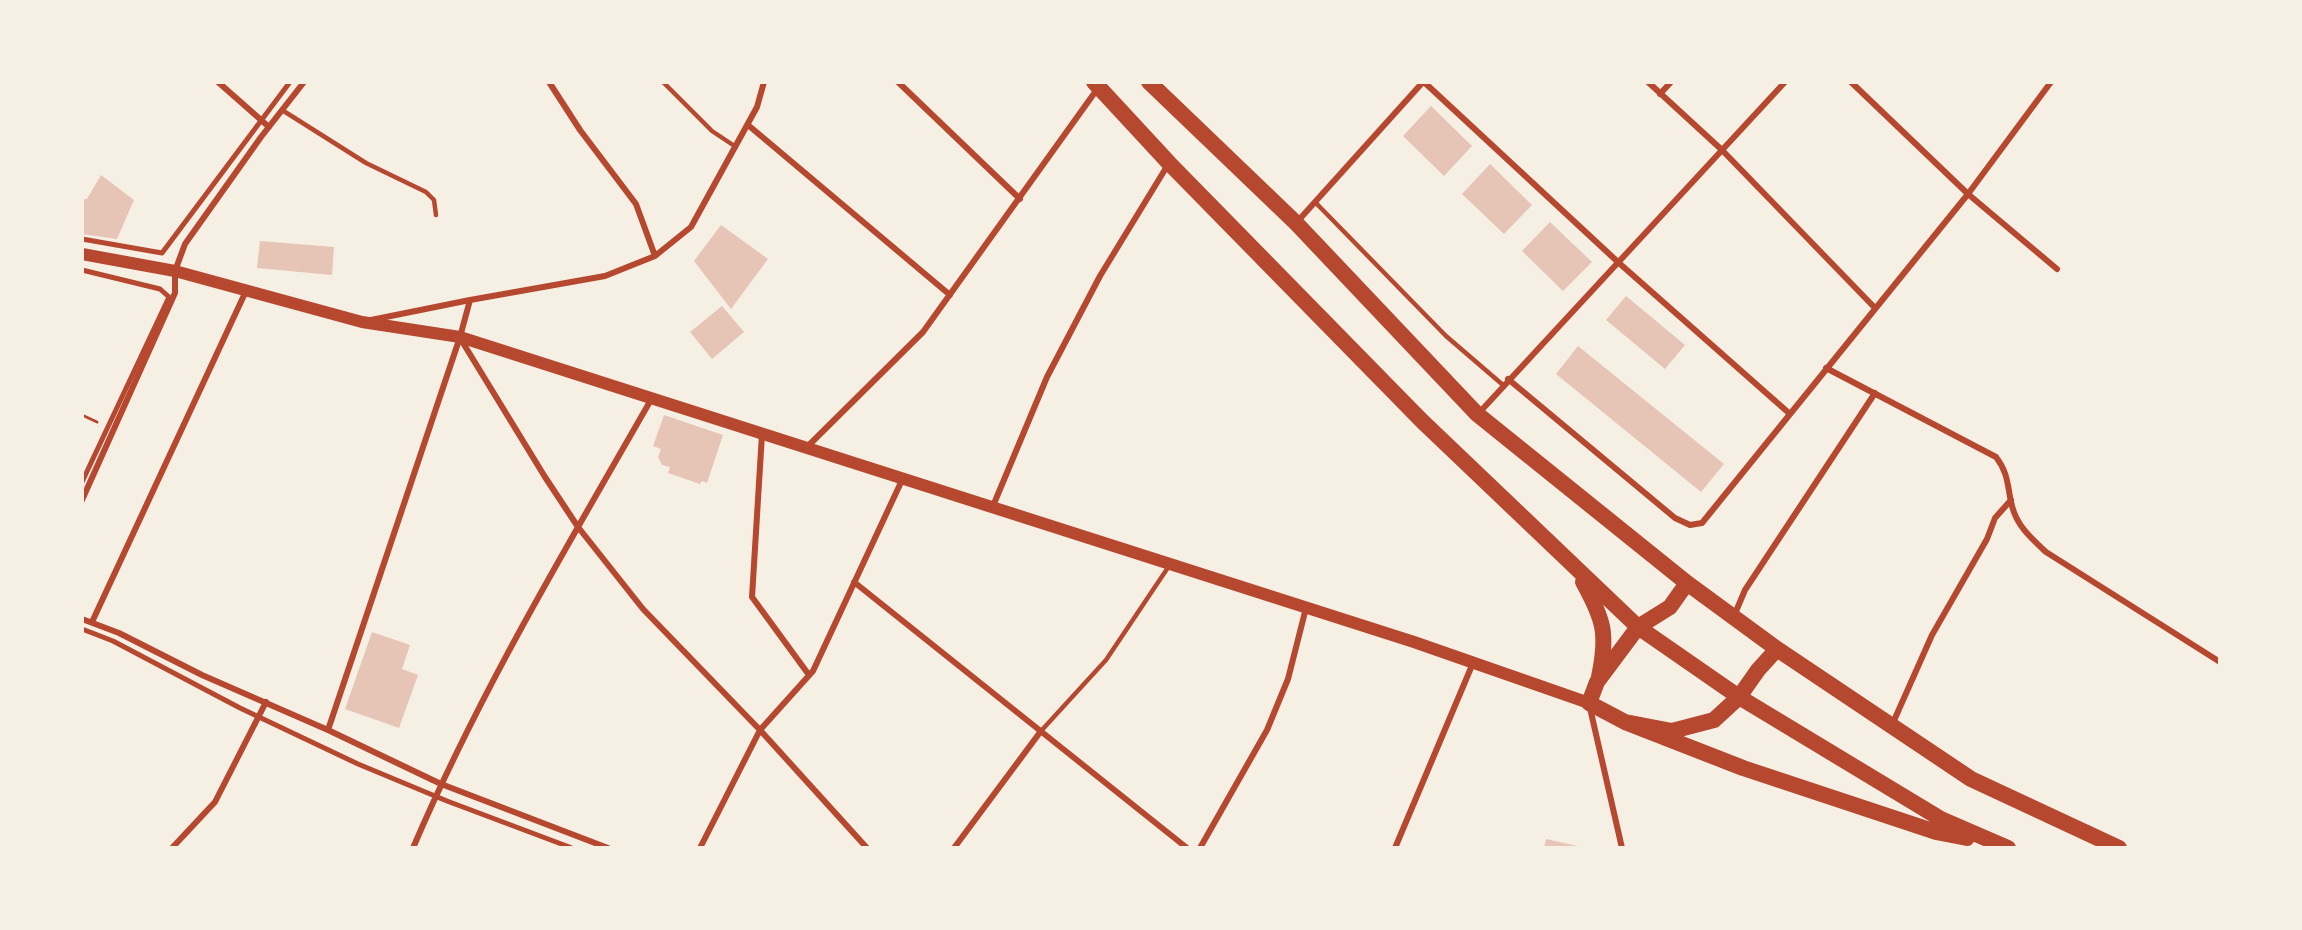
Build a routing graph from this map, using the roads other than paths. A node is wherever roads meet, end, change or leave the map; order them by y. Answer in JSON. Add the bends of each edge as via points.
{"nodes":[{"id":1,"x":218,"y":82,"type":"edge"},
{"id":2,"x":290,"y":82,"type":"edge"},
{"id":3,"x":304,"y":82,"type":"edge"},
{"id":4,"x":549,"y":82,"type":"edge"},
{"id":5,"x":663,"y":82,"type":"edge"},
{"id":6,"x":764,"y":82,"type":"edge"},
{"id":7,"x":898,"y":82,"type":"edge"},
{"id":8,"x":1149,"y":82,"type":"edge"},
{"id":9,"x":1424,"y":82,"type":"edge"},
{"id":10,"x":1648,"y":82,"type":"edge"},
{"id":11,"x":1671,"y":82,"type":"edge"},
{"id":12,"x":1785,"y":82,"type":"edge"},
{"id":13,"x":1851,"y":82,"type":"edge"},
{"id":14,"x":2051,"y":82,"type":"edge"},
{"id":15,"x":1096,"y":85,"type":"edge"},
{"id":16,"x":1660,"y":94,"type":"junction"},
{"id":17,"x":282,"y":110,"type":"junction"},
{"id":18,"x":262,"y":120,"type":"junction"},
{"id":19,"x":748,"y":125,"type":"junction"},
{"id":20,"x":269,"y":127,"type":"junction"},
{"id":21,"x":736,"y":147,"type":"junction"},
{"id":22,"x":1722,"y":150,"type":"junction"},
{"id":23,"x":1169,"y":163,"type":"junction"},
{"id":24,"x":1968,"y":194,"type":"junction"},
{"id":25,"x":1020,"y":199,"type":"junction"},
{"id":26,"x":1315,"y":202,"type":"junction"},
{"id":27,"x":436,"y":215,"type":"dead end"},
{"id":28,"x":1296,"y":222,"type":"junction"},
{"id":29,"x":82,"y":239,"type":"edge"},
{"id":30,"x":82,"y":254,"type":"edge"},
{"id":31,"x":655,"y":256,"type":"junction"},
{"id":32,"x":1619,"y":263,"type":"junction"},
{"id":33,"x":2057,"y":269,"type":"dead end"},
{"id":34,"x":82,"y":270,"type":"edge"},
{"id":35,"x":175,"y":271,"type":"junction"},
{"id":36,"x":246,"y":290,"type":"junction"},
{"id":37,"x":950,"y":295,"type":"junction"},
{"id":38,"x":470,"y":300,"type":"junction"},
{"id":39,"x":1875,"y":308,"type":"junction"},
{"id":40,"x":362,"y":322,"type":"junction"},
{"id":41,"x":460,"y":337,"type":"junction"},
{"id":42,"x":1827,"y":368,"type":"junction"},
{"id":43,"x":1506,"y":382,"type":"junction"},
{"id":44,"x":1875,"y":393,"type":"junction"},
{"id":45,"x":652,"y":398,"type":"junction"},
{"id":46,"x":1477,"y":414,"type":"junction"},
{"id":47,"x":1790,"y":414,"type":"junction"},
{"id":48,"x":762,"y":433,"type":"junction"},
{"id":49,"x":807,"y":447,"type":"junction"},
{"id":50,"x":903,"y":478,"type":"junction"},
{"id":51,"x":82,"y":482,"type":"edge"},
{"id":52,"x":82,"y":500,"type":"edge"},
{"id":53,"x":2011,"y":500,"type":"junction"},
{"id":54,"x":993,"y":506,"type":"junction"},
{"id":55,"x":578,"y":527,"type":"junction"},
{"id":56,"x":1170,"y":564,"type":"junction"},
{"id":57,"x":1577,"y":570,"type":"junction"},
{"id":58,"x":854,"y":582,"type":"junction"},
{"id":59,"x":1687,"y":583,"type":"junction"},
{"id":60,"x":1306,"y":608,"type":"junction"},
{"id":61,"x":1733,"y":617,"type":"junction"},
{"id":62,"x":82,"y":619,"type":"edge"},
{"id":63,"x":92,"y":622,"type":"junction"},
{"id":64,"x":1638,"y":627,"type":"junction"},
{"id":65,"x":82,"y":629,"type":"edge"},
{"id":66,"x":1777,"y":649,"type":"junction"},
{"id":67,"x":2220,"y":662,"type":"edge"},
{"id":68,"x":1473,"y":663,"type":"junction"},
{"id":69,"x":809,"y":675,"type":"junction"},
{"id":70,"x":1598,"y":682,"type":"junction"},
{"id":71,"x":1739,"y":697,"type":"junction"},
{"id":72,"x":266,"y":702,"type":"junction"},
{"id":73,"x":1589,"y":703,"type":"junction"},
{"id":74,"x":258,"y":717,"type":"junction"},
{"id":75,"x":1625,"y":722,"type":"junction"},
{"id":76,"x":1892,"y":725,"type":"junction"},
{"id":77,"x":328,"y":730,"type":"junction"},
{"id":78,"x":760,"y":730,"type":"junction"},
{"id":79,"x":1041,"y":732,"type":"junction"},
{"id":80,"x":441,"y":784,"type":"junction"},
{"id":81,"x":435,"y":796,"type":"junction"},
{"id":82,"x":2004,"y":846,"type":"edge"},
{"id":83,"x":172,"y":848,"type":"edge"},
{"id":84,"x":413,"y":848,"type":"edge"},
{"id":85,"x":572,"y":848,"type":"edge"},
{"id":86,"x":608,"y":848,"type":"edge"},
{"id":87,"x":700,"y":848,"type":"edge"},
{"id":88,"x":867,"y":848,"type":"edge"},
{"id":89,"x":954,"y":848,"type":"edge"},
{"id":90,"x":1187,"y":848,"type":"edge"},
{"id":91,"x":1200,"y":848,"type":"edge"},
{"id":92,"x":1395,"y":848,"type":"edge"},
{"id":93,"x":1622,"y":848,"type":"edge"},
{"id":94,"x":2119,"y":848,"type":"edge"}],
"edges":[{"from":1,"to":18,"type":"street"},
{"from":2,"to":18,"type":"street"},
{"from":3,"to":17,"type":"street"},
{"from":4,"to":31,"type":"street","via":[[636,204]]},
{"from":5,"to":21,"type":"lane","via":[[712,131]]},
{"from":6,"to":19,"type":"street"},
{"from":7,"to":25,"type":"street"},
{"from":8,"to":28,"type":"highway"},
{"from":9,"to":26,"type":"street"},
{"from":9,"to":32,"type":"street"},
{"from":10,"to":16,"type":"street"},
{"from":11,"to":16,"type":"street"},
{"from":12,"to":22,"type":"street"},
{"from":13,"to":24,"type":"street"},
{"from":14,"to":24,"type":"street"},
{"from":15,"to":23,"type":"highway"},
{"from":15,"to":25,"type":"street"},
{"from":16,"to":22,"type":"street"},
{"from":17,"to":20,"type":"street"},
{"from":17,"to":27,"type":"lane","via":[[366,163],[426,192],[434,200]]},
{"from":18,"to":20,"type":"street"},
{"from":18,"to":29,"type":"street","via":[[162,253]]},
{"from":19,"to":21,"type":"street"},
{"from":19,"to":37,"type":"street"},
{"from":20,"to":35,"type":"street","via":[[185,244]]},
{"from":21,"to":31,"type":"street","via":[[691,227]]},
{"from":22,"to":32,"type":"street"},
{"from":22,"to":39,"type":"street"},
{"from":23,"to":54,"type":"street","via":[[1100,276],[1047,376]]},
{"from":23,"to":57,"type":"highway","via":[[1422,421]]},
{"from":24,"to":33,"type":"street"},
{"from":24,"to":39,"type":"street"},
{"from":25,"to":37,"type":"street"},
{"from":26,"to":28,"type":"street"},
{"from":26,"to":43,"type":"lane","via":[[1446,336]]},
{"from":28,"to":46,"type":"highway"},
{"from":30,"to":35,"type":"main road"},
{"from":31,"to":38,"type":"street","via":[[605,276]]},
{"from":32,"to":43,"type":"street"},
{"from":32,"to":47,"type":"street"},
{"from":34,"to":51,"type":"street","via":[[160,289],[169,297]]},
{"from":35,"to":36,"type":"main road"},
{"from":35,"to":52,"type":"street","via":[[175,293]]},
{"from":36,"to":40,"type":"main road"},
{"from":36,"to":63,"type":"street"},
{"from":37,"to":49,"type":"street","via":[[923,332]]},
{"from":38,"to":40,"type":"street"},
{"from":38,"to":41,"type":"street"},
{"from":39,"to":42,"type":"street"},
{"from":40,"to":41,"type":"main road"},
{"from":41,"to":45,"type":"main road"},
{"from":41,"to":55,"type":"street"},
{"from":41,"to":77,"type":"street"},
{"from":42,"to":44,"type":"street"},
{"from":42,"to":47,"type":"street"},
{"from":43,"to":46,"type":"street"},
{"from":43,"to":47,"type":"street","via":[[1675,518],[1690,525],[1702,523]]},
{"from":44,"to":53,"type":"street","via":[[1996,457],[2006,470]]},
{"from":44,"to":61,"type":"street","via":[[1746,590]]},
{"from":45,"to":48,"type":"main road"},
{"from":45,"to":55,"type":"street"},
{"from":46,"to":59,"type":"highway"},
{"from":48,"to":49,"type":"main road"},
{"from":48,"to":69,"type":"street","via":[[752,597]]},
{"from":49,"to":50,"type":"main road"},
{"from":50,"to":54,"type":"main road"},
{"from":50,"to":58,"type":"street"},
{"from":53,"to":67,"type":"street","via":[[2024,531],[2046,552]]},
{"from":53,"to":76,"type":"street","via":[[1995,518],[1932,635]]},
{"from":54,"to":56,"type":"main road"},
{"from":55,"to":78,"type":"street","via":[[643,609]]},
{"from":55,"to":80,"type":"street"},
{"from":56,"to":60,"type":"main road"},
{"from":56,"to":79,"type":"lane","via":[[1106,660]]},
{"from":57,"to":64,"type":"highway"},
{"from":57,"to":70,"type":"highway","via":[[1599,612],[1605,648]]},
{"from":58,"to":69,"type":"street"},
{"from":58,"to":79,"type":"street"},
{"from":59,"to":61,"type":"highway"},
{"from":59,"to":64,"type":"highway","via":[[1670,607]]},
{"from":60,"to":68,"type":"main road"},
{"from":60,"to":91,"type":"street","via":[[1288,679],[1267,730]]},
{"from":61,"to":66,"type":"highway"},
{"from":62,"to":63,"type":"street"},
{"from":63,"to":72,"type":"street"},
{"from":64,"to":70,"type":"highway"},
{"from":64,"to":71,"type":"highway"},
{"from":65,"to":74,"type":"street","via":[[113,641]]},
{"from":66,"to":71,"type":"highway"},
{"from":66,"to":76,"type":"highway"},
{"from":68,"to":73,"type":"main road"},
{"from":68,"to":92,"type":"street"},
{"from":69,"to":78,"type":"street"},
{"from":70,"to":73,"type":"highway"},
{"from":71,"to":75,"type":"highway","via":[[1714,720],[1672,731]]},
{"from":71,"to":82,"type":"highway","via":[[1941,819]]},
{"from":72,"to":74,"type":"street"},
{"from":72,"to":77,"type":"street"},
{"from":73,"to":75,"type":"highway"},
{"from":73,"to":93,"type":"street"},
{"from":74,"to":81,"type":"street"},
{"from":74,"to":83,"type":"street","via":[[215,802]]},
{"from":75,"to":82,"type":"highway","via":[[1743,768],[1936,832]]},
{"from":76,"to":94,"type":"highway","via":[[1971,779]]},
{"from":77,"to":80,"type":"street"},
{"from":78,"to":87,"type":"street"},
{"from":78,"to":88,"type":"street"},
{"from":79,"to":89,"type":"street"},
{"from":79,"to":90,"type":"street"},
{"from":80,"to":81,"type":"street"},
{"from":80,"to":86,"type":"street"},
{"from":81,"to":84,"type":"street"},
{"from":81,"to":85,"type":"street"}]}
